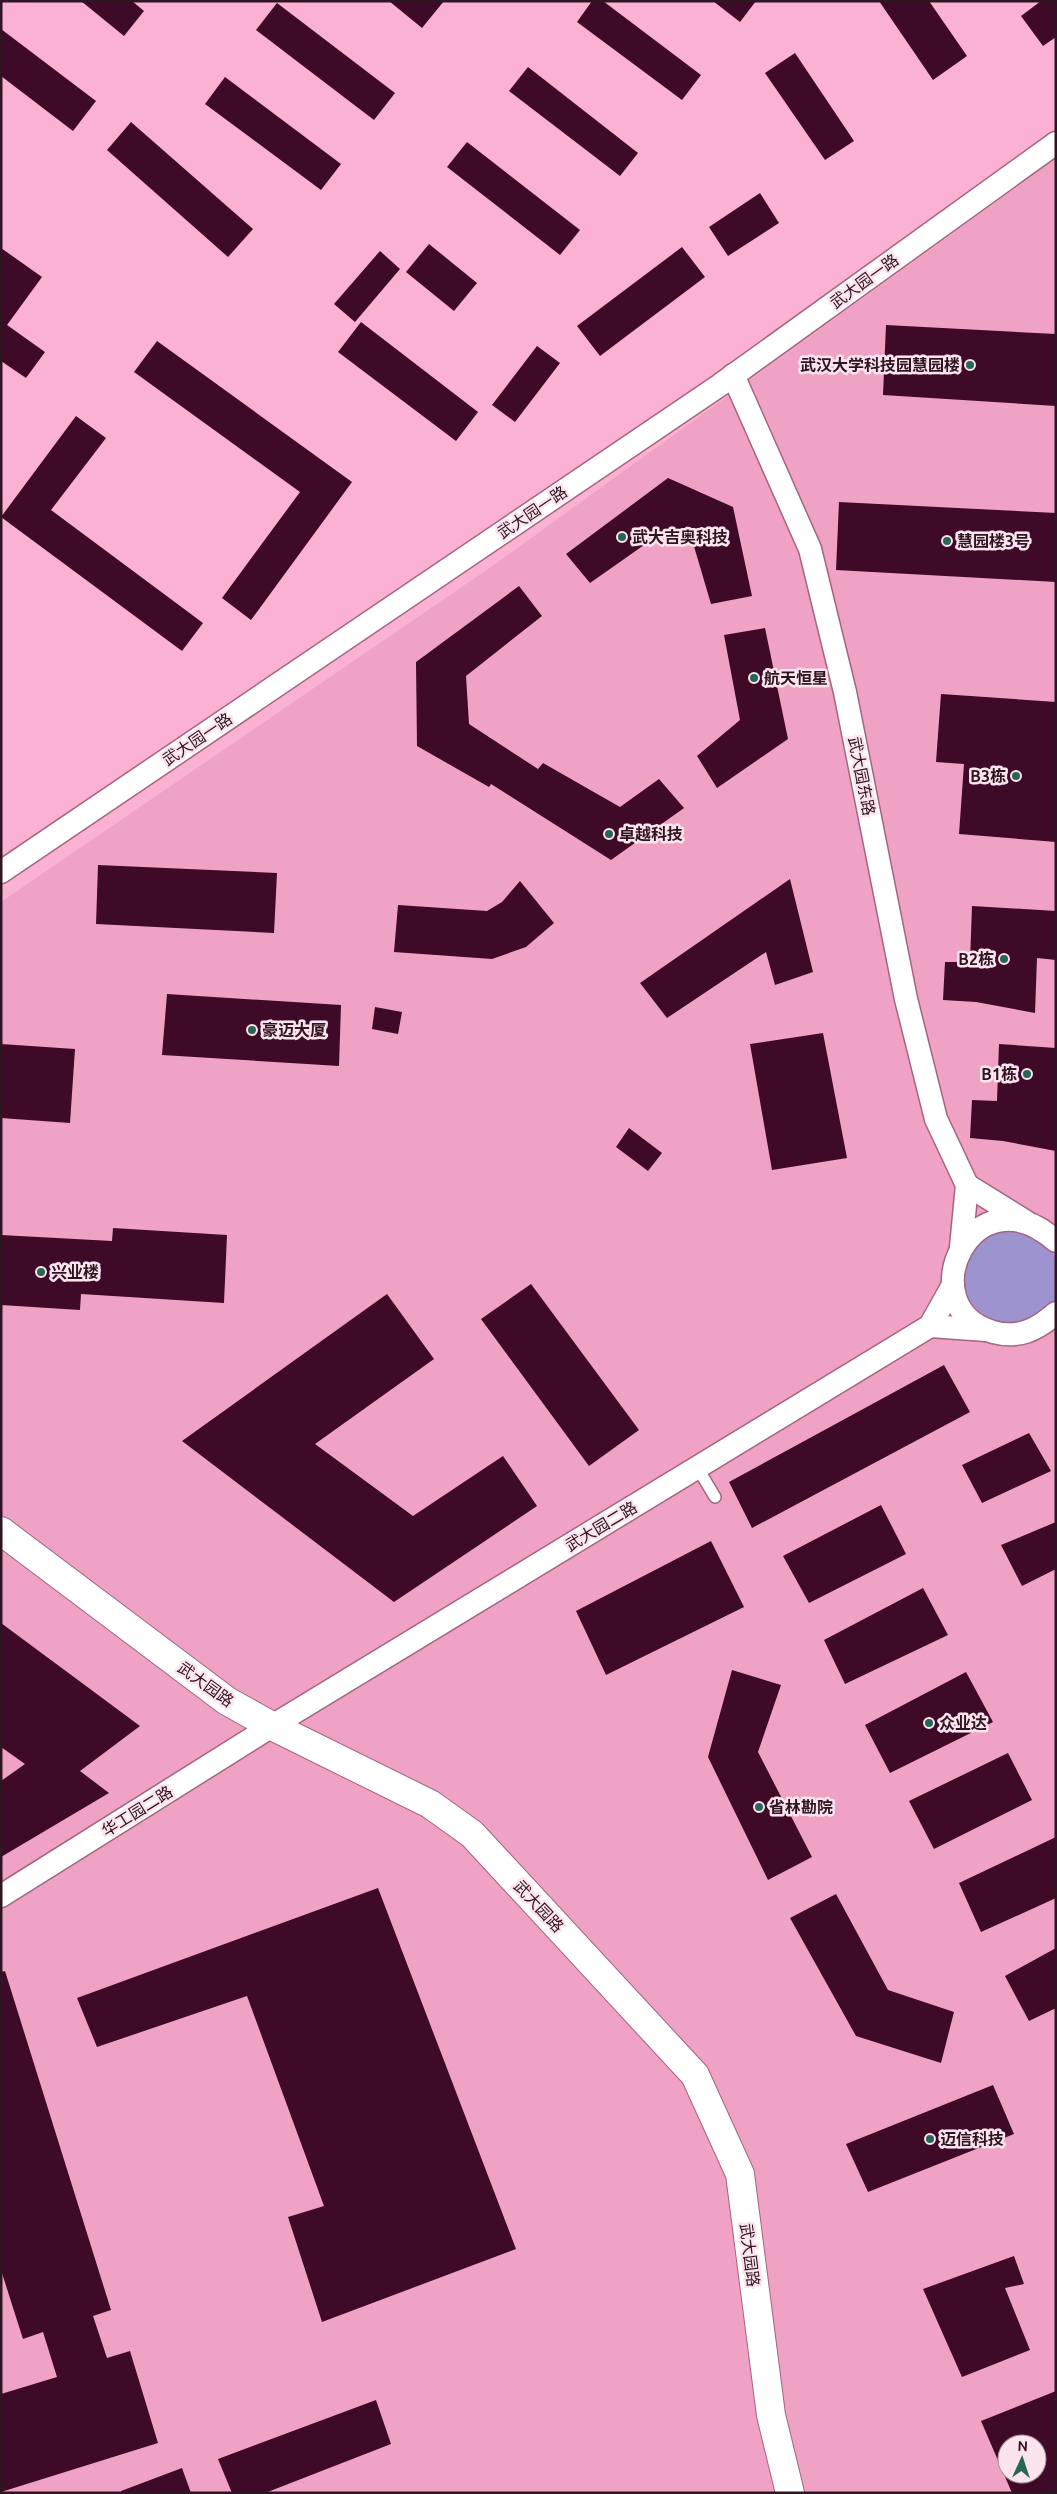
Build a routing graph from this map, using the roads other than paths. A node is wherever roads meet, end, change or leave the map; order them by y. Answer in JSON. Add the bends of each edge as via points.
{"nodes":[{"id":1,"x":1056,"y":143,"type":"edge"},
{"id":2,"x":733,"y":375,"type":"junction"},
{"id":3,"x":1,"y":872,"type":"edge"},
{"id":4,"x":967,"y":1184,"type":"junction"},
{"id":5,"x":1025,"y":1221,"type":"junction"},
{"id":6,"x":1056,"y":1241,"type":"edge"},
{"id":7,"x":961,"y":1248,"type":"junction"},
{"id":8,"x":953,"y":1285,"type":"junction"},
{"id":9,"x":1056,"y":1314,"type":"edge"},
{"id":10,"x":930,"y":1326,"type":"junction"},
{"id":11,"x":986,"y":1330,"type":"junction"},
{"id":12,"x":697,"y":1467,"type":"junction"},
{"id":13,"x":715,"y":1497,"type":"dead end"},
{"id":14,"x":1,"y":1531,"type":"edge"},
{"id":15,"x":272,"y":1726,"type":"junction"},
{"id":16,"x":1,"y":1896,"type":"edge"},
{"id":17,"x":790,"y":2493,"type":"edge"}],
"edges":[{"from":1,"to":2,"type":"street","name":"武大园一路"},
{"from":2,"to":3,"type":"street","name":"武大园一路"},
{"from":2,"to":4,"type":"street","name":"武大园东路","via":[[810,549],[845,692],[906,1000],[936,1119]]},
{"from":4,"to":5,"type":"street"},
{"from":4,"to":7,"type":"street"},
{"from":5,"to":6,"type":"street"},
{"from":5,"to":7,"type":"street","via":[[988,1224],[973,1233]]},
{"from":7,"to":8,"type":"street","via":[[954,1266]]},
{"from":8,"to":10,"type":"street"},
{"from":8,"to":11,"type":"street","via":[[958,1304],[970,1319]]},
{"from":9,"to":11,"type":"street","via":[[1042,1326],[1024,1334],[1005,1335]]},
{"from":10,"to":11,"type":"street"},
{"from":10,"to":12,"type":"street","name":"武大园二路"},
{"from":12,"to":13,"type":"lane"},
{"from":12,"to":15,"type":"street","name":"武大园二路"},
{"from":14,"to":15,"type":"street","name":"武大园路","via":[[227,1701]]},
{"from":15,"to":16,"type":"street","name":"华工园二路"},
{"from":15,"to":17,"type":"street","name":"武大园路","via":[[430,1804],[472,1834],[695,2076],[740,2174],[771,2415]]}]}
